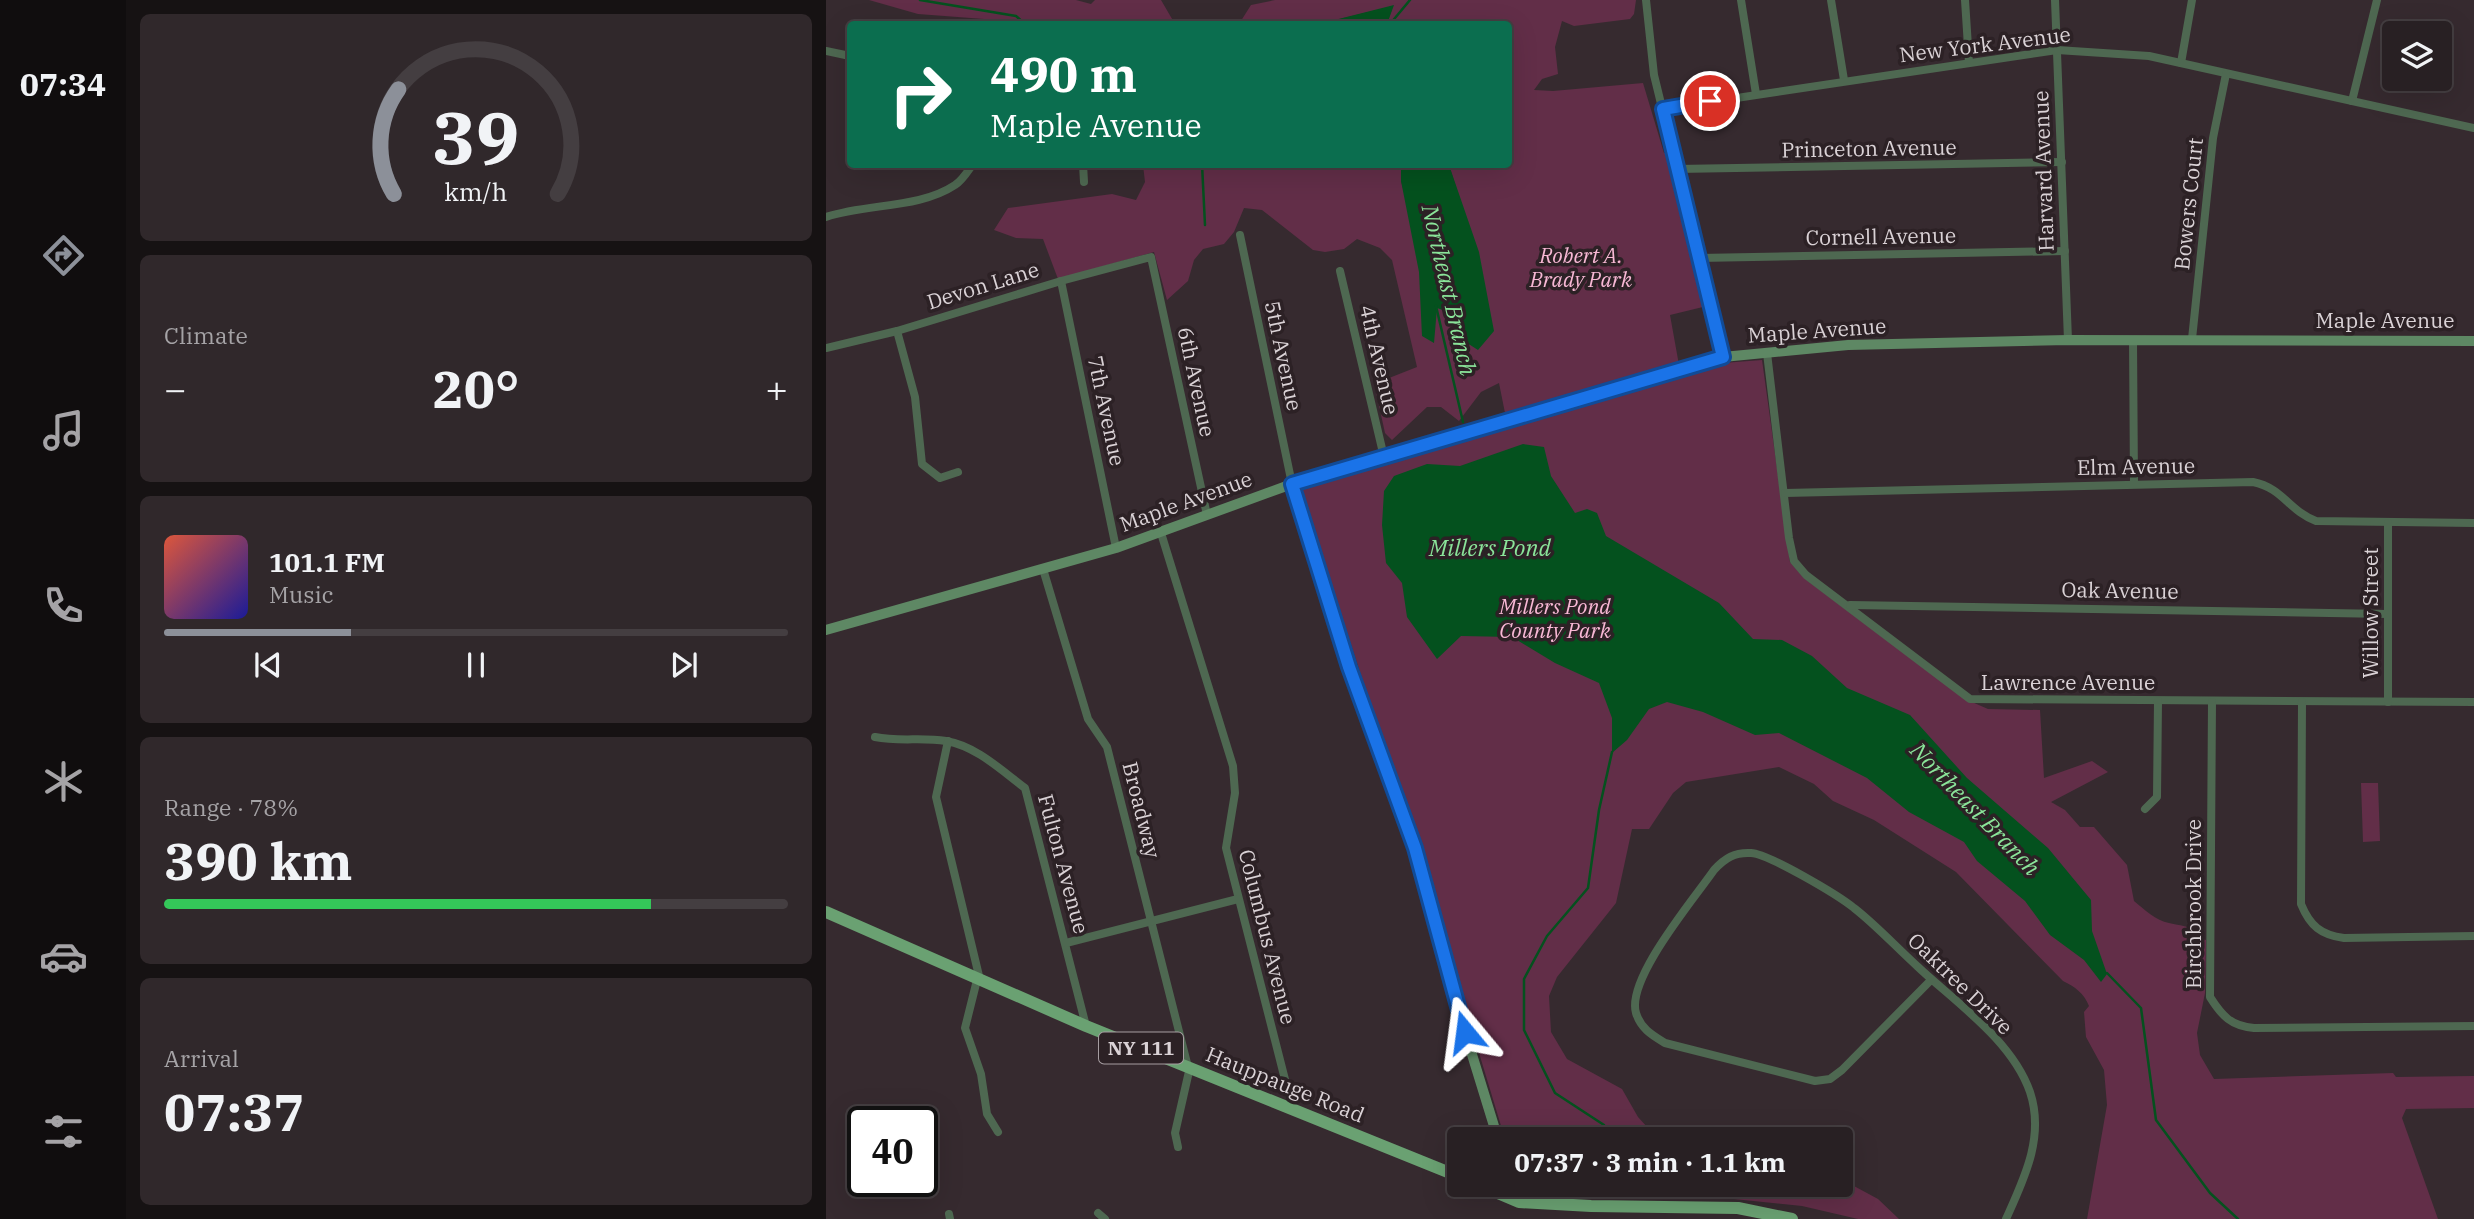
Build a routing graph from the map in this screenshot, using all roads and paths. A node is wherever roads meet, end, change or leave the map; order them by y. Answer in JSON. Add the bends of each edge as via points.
{"nodes":[{"id":1,"x":1646,"y":0,"type":"edge"},
{"id":2,"x":1741,"y":0,"type":"edge"},
{"id":3,"x":1831,"y":0,"type":"edge"},
{"id":4,"x":1965,"y":0,"type":"edge"},
{"id":5,"x":2055,"y":0,"type":"edge"},
{"id":6,"x":2192,"y":0,"type":"edge"},
{"id":7,"x":2377,"y":0,"type":"edge"},
{"id":8,"x":2057,"y":50,"type":"junction"},
{"id":9,"x":826,"y":51,"type":"edge"},
{"id":10,"x":847,"y":55,"type":"edge"},
{"id":11,"x":1969,"y":62,"type":"junction"},
{"id":12,"x":2180,"y":63,"type":"junction"},
{"id":13,"x":2226,"y":74,"type":"junction"},
{"id":14,"x":1844,"y":80,"type":"junction"},
{"id":15,"x":1756,"y":94,"type":"junction"},
{"id":16,"x":2352,"y":101,"type":"junction"},
{"id":17,"x":1663,"y":109,"type":"junction"},
{"id":18,"x":2474,"y":128,"type":"edge"},
{"id":19,"x":2062,"y":162,"type":"junction"},
{"id":20,"x":970,"y":168,"type":"edge"},
{"id":21,"x":1083,"y":168,"type":"edge"},
{"id":22,"x":1677,"y":169,"type":"junction"},
{"id":23,"x":1084,"y":182,"type":"dead end"},
{"id":24,"x":826,"y":216,"type":"edge"},
{"id":25,"x":1240,"y":235,"type":"dead end"},
{"id":26,"x":2065,"y":251,"type":"junction"},
{"id":27,"x":1151,"y":257,"type":"joint"},
{"id":28,"x":1699,"y":258,"type":"junction"},
{"id":29,"x":1340,"y":271,"type":"dead end"},
{"id":30,"x":1061,"y":281,"type":"junction"},
{"id":31,"x":897,"y":331,"type":"junction"},
{"id":32,"x":2068,"y":340,"type":"junction"},
{"id":33,"x":2133,"y":340,"type":"junction"},
{"id":34,"x":2192,"y":340,"type":"junction"},
{"id":35,"x":2474,"y":341,"type":"edge"},
{"id":36,"x":826,"y":348,"type":"edge"},
{"id":37,"x":1767,"y":353,"type":"junction"},
{"id":38,"x":1723,"y":357,"type":"junction"},
{"id":39,"x":1384,"y":457,"type":"junction"},
{"id":40,"x":958,"y":472,"type":"dead end"},
{"id":41,"x":1292,"y":484,"type":"junction"},
{"id":42,"x":2134,"y":484,"type":"junction"},
{"id":43,"x":1785,"y":493,"type":"junction"},
{"id":44,"x":1207,"y":515,"type":"junction"},
{"id":45,"x":2388,"y":523,"type":"junction"},
{"id":46,"x":2474,"y":523,"type":"edge"},
{"id":47,"x":1161,"y":533,"type":"junction"},
{"id":48,"x":1116,"y":548,"type":"junction"},
{"id":49,"x":1043,"y":569,"type":"junction"},
{"id":50,"x":1850,"y":606,"type":"junction"},
{"id":51,"x":2388,"y":614,"type":"junction"},
{"id":52,"x":826,"y":630,"type":"edge"},
{"id":53,"x":2158,"y":701,"type":"junction"},
{"id":54,"x":2213,"y":702,"type":"junction"},
{"id":55,"x":2302,"y":702,"type":"junction"},
{"id":56,"x":2388,"y":702,"type":"junction"},
{"id":57,"x":2474,"y":702,"type":"edge"},
{"id":58,"x":875,"y":737,"type":"dead end"},
{"id":59,"x":948,"y":741,"type":"junction"},
{"id":60,"x":2145,"y":809,"type":"dead end"},
{"id":61,"x":1238,"y":899,"type":"junction"},
{"id":62,"x":826,"y":912,"type":"edge"},
{"id":63,"x":1152,"y":920,"type":"junction"},
{"id":64,"x":2474,"y":936,"type":"edge"},
{"id":65,"x":1066,"y":943,"type":"junction"},
{"id":66,"x":979,"y":980,"type":"junction"},
{"id":67,"x":1931,"y":980,"type":"junction"},
{"id":68,"x":1086,"y":1026,"type":"junction"},
{"id":69,"x":2474,"y":1026,"type":"edge"},
{"id":70,"x":1189,"y":1067,"type":"junction"},
{"id":71,"x":1292,"y":1107,"type":"junction"},
{"id":72,"x":1494,"y":1127,"type":"edge"},
{"id":73,"x":998,"y":1132,"type":"dead end"},
{"id":74,"x":1178,"y":1147,"type":"dead end"},
{"id":75,"x":1447,"y":1172,"type":"edge"},
{"id":76,"x":1507,"y":1197,"type":"edge"},
{"id":77,"x":1517,"y":1197,"type":"edge"},
{"id":78,"x":1519,"y":1202,"type":"junction"},
{"id":79,"x":1792,"y":1219,"type":"edge"},
{"id":80,"x":2006,"y":1219,"type":"edge"}],
"edges":[{"from":1,"to":17,"type":"street","via":[[1650,49]]},
{"from":2,"to":15,"type":"street"},
{"from":3,"to":14,"type":"street"},
{"from":4,"to":11,"type":"street"},
{"from":5,"to":8,"type":"street","name":"Harvard Avenue"},
{"from":6,"to":12,"type":"street"},
{"from":7,"to":16,"type":"street"},
{"from":8,"to":11,"type":"street","name":"New York Avenue"},
{"from":8,"to":12,"type":"street","name":"New York Avenue"},
{"from":8,"to":19,"type":"street","name":"Harvard Avenue"},
{"from":9,"to":10,"type":"street"},
{"from":11,"to":14,"type":"street","name":"New York Avenue"},
{"from":12,"to":13,"type":"street","name":"New York Avenue"},
{"from":13,"to":16,"type":"street","name":"New York Avenue"},
{"from":13,"to":34,"type":"street","name":"Bowers Court","via":[[2213,138]]},
{"from":14,"to":15,"type":"street","name":"New York Avenue"},
{"from":15,"to":17,"type":"street","name":"New York Avenue"},
{"from":16,"to":18,"type":"street","name":"New York Avenue"},
{"from":17,"to":22,"type":"street"},
{"from":19,"to":22,"type":"street","name":"Princeton Avenue"},
{"from":19,"to":26,"type":"street","name":"Harvard Avenue"},
{"from":20,"to":24,"type":"street","via":[[957,184],[929,198]]},
{"from":21,"to":23,"type":"street"},
{"from":22,"to":28,"type":"street"},
{"from":25,"to":41,"type":"street","name":"5th Avenue"},
{"from":26,"to":28,"type":"street","name":"Cornell Avenue"},
{"from":26,"to":32,"type":"street","name":"Harvard Avenue"},
{"from":27,"to":30,"type":"street","name":"Devon Lane"},
{"from":27,"to":44,"type":"street","name":"6th Avenue"},
{"from":28,"to":38,"type":"street"},
{"from":29,"to":39,"type":"street","name":"4th Avenue"},
{"from":30,"to":31,"type":"street","name":"Devon Lane"},
{"from":30,"to":48,"type":"street","name":"7th Avenue"},
{"from":31,"to":36,"type":"street","name":"Devon Lane"},
{"from":31,"to":40,"type":"street","via":[[915,397],[922,464],[940,478]]},
{"from":32,"to":33,"type":"main road","name":"Maple Avenue"},
{"from":32,"to":37,"type":"main road","name":"Maple Avenue","via":[[1848,345]]},
{"from":33,"to":34,"type":"main road","name":"Maple Avenue"},
{"from":33,"to":42,"type":"street"},
{"from":34,"to":35,"type":"main road","name":"Maple Avenue"},
{"from":37,"to":38,"type":"main road","name":"Maple Avenue"},
{"from":37,"to":43,"type":"street","name":"Lawrence Avenue"},
{"from":38,"to":39,"type":"main road","name":"Maple Avenue"},
{"from":39,"to":41,"type":"main road","name":"Maple Avenue"},
{"from":41,"to":44,"type":"main road","name":"Maple Avenue"},
{"from":41,"to":72,"type":"main road","via":[[1349,667],[1415,848]]},
{"from":42,"to":43,"type":"street","name":"Elm Avenue"},
{"from":42,"to":45,"type":"street","name":"Elm Avenue","via":[[2253,482],[2279,492],[2288,505],[2316,521]]},
{"from":43,"to":50,"type":"street","name":"Lawrence Avenue","via":[[1794,561]]},
{"from":44,"to":47,"type":"main road","name":"Maple Avenue"},
{"from":45,"to":46,"type":"street","name":"Elm Avenue"},
{"from":45,"to":51,"type":"street","name":"Willow Street"},
{"from":47,"to":48,"type":"main road","name":"Maple Avenue"},
{"from":47,"to":61,"type":"street","name":"Columbus Avenue","via":[[1233,766],[1235,793],[1226,848]]},
{"from":48,"to":49,"type":"main road","name":"Maple Avenue"},
{"from":49,"to":52,"type":"main road","name":"Maple Avenue"},
{"from":49,"to":63,"type":"street","name":"Broadway","via":[[1088,719],[1107,747]]},
{"from":50,"to":51,"type":"street","name":"Oak Avenue"},
{"from":50,"to":53,"type":"street","name":"Lawrence Avenue","via":[[1970,699]]},
{"from":51,"to":56,"type":"street","name":"Willow Street"},
{"from":53,"to":54,"type":"street","name":"Lawrence Avenue"},
{"from":53,"to":60,"type":"street","via":[[2157,797]]},
{"from":54,"to":55,"type":"street","name":"Lawrence Avenue"},
{"from":54,"to":69,"type":"street","name":"Birchbrook Drive","via":[[2210,997],[2224,1018],[2254,1028]]},
{"from":55,"to":56,"type":"street","name":"Lawrence Avenue"},
{"from":55,"to":64,"type":"street","via":[[2301,904],[2308,923],[2327,936],[2344,938]]},
{"from":56,"to":57,"type":"street","name":"Lawrence Avenue"},
{"from":58,"to":59,"type":"street","name":"Fulton Avenue"},
{"from":59,"to":65,"type":"street","name":"Fulton Avenue","via":[[980,755],[1025,788]]},
{"from":59,"to":66,"type":"street","via":[[936,797]]},
{"from":61,"to":63,"type":"street"},
{"from":61,"to":71,"type":"street","name":"Columbus Avenue"},
{"from":62,"to":66,"type":"main road","name":"Hauppauge Road","number":"NY 111"},
{"from":63,"to":65,"type":"street"},
{"from":63,"to":70,"type":"street","name":"Broadway"},
{"from":65,"to":68,"type":"street","name":"Fulton Avenue"},
{"from":66,"to":68,"type":"main road","name":"Hauppauge Road","number":"NY 111"},
{"from":66,"to":73,"type":"street","via":[[965,1028],[981,1074],[987,1114]]},
{"from":67,"to":67,"type":"street","name":"Oaktree Drive","via":[[1830,1079],[1800,1079],[1665,1043],[1647,1032],[1636,1012],[1637,987],[1646,969],[1714,870],[1724,858],[1737,854],[1769,858],[1854,907]]},
{"from":67,"to":80,"type":"street","name":"Oaktree Drive","via":[[1993,1037],[2018,1066],[2030,1093],[2036,1130],[2029,1166]]},
{"from":68,"to":70,"type":"main road","name":"Hauppauge Road","number":"NY 111"},
{"from":70,"to":71,"type":"main road","name":"Hauppauge Road","number":"NY 111"},
{"from":70,"to":74,"type":"street","via":[[1175,1133]]},
{"from":71,"to":75,"type":"main road","name":"Hauppauge Road","number":"NY 111"},
{"from":76,"to":78,"type":"main road"},
{"from":77,"to":78,"type":"main road"},
{"from":78,"to":79,"type":"main road","via":[[1738,1208]]}]}
